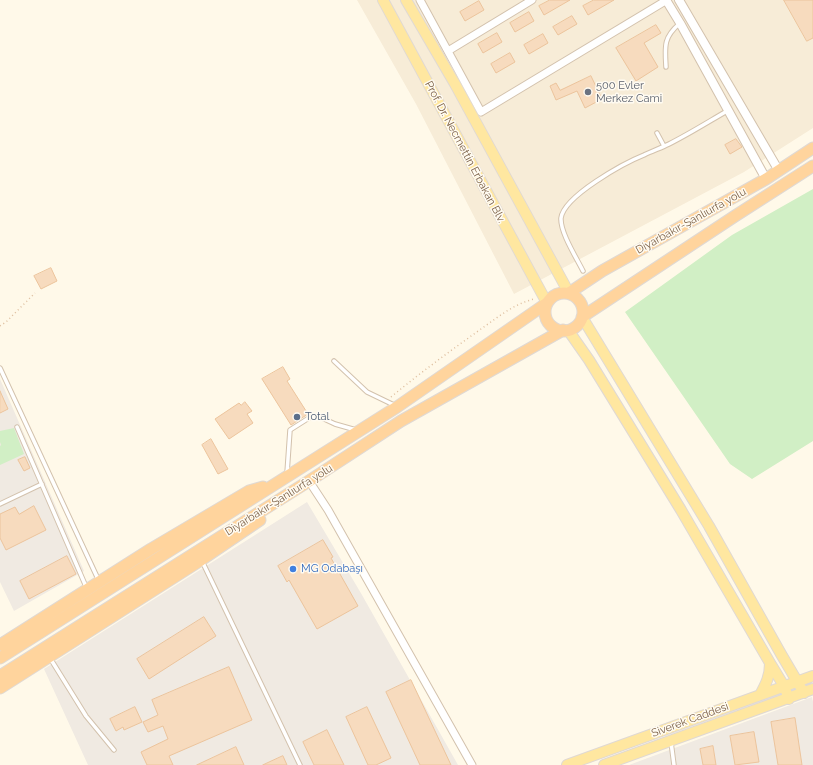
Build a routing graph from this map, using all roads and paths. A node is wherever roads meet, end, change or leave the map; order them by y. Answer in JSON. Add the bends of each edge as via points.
{"nodes":[{"id":1,"x":383,"y":0,"type":"edge"},
{"id":2,"x":406,"y":0,"type":"edge"},
{"id":3,"x":420,"y":0,"type":"edge"},
{"id":4,"x":532,"y":0,"type":"edge"},
{"id":5,"x":666,"y":0,"type":"edge"},
{"id":6,"x":679,"y":0,"type":"edge"},
{"id":7,"x":680,"y":23,"type":"junction"},
{"id":8,"x":448,"y":51,"type":"junction"},
{"id":9,"x":666,"y":67,"type":"dead end"},
{"id":10,"x":727,"y":111,"type":"junction"},
{"id":11,"x":657,"y":133,"type":"dead end"},
{"id":12,"x":664,"y":146,"type":"junction"},
{"id":13,"x":813,"y":148,"type":"edge"},
{"id":14,"x":813,"y":166,"type":"edge"},
{"id":15,"x":779,"y":171,"type":"junction"},
{"id":16,"x":766,"y":179,"type":"junction"},
{"id":17,"x":583,"y":271,"type":"dead end"},
{"id":18,"x":35,"y":292,"type":"dead end"},
{"id":19,"x":569,"y":293,"type":"junction"},
{"id":20,"x":534,"y":299,"type":"dead end"},
{"id":21,"x":547,"y":303,"type":"junction"},
{"id":22,"x":582,"y":317,"type":"junction"},
{"id":23,"x":0,"y":326,"type":"edge"},
{"id":24,"x":565,"y":330,"type":"junction"},
{"id":25,"x":334,"y":361,"type":"dead end"},
{"id":26,"x":0,"y":368,"type":"edge"},
{"id":27,"x":386,"y":401,"type":"junction"},
{"id":28,"x":397,"y":407,"type":"junction"},
{"id":29,"x":17,"y":427,"type":"dead end"},
{"id":30,"x":359,"y":431,"type":"junction"},
{"id":31,"x":283,"y":480,"type":"junction"},
{"id":32,"x":309,"y":481,"type":"junction"},
{"id":33,"x":42,"y":484,"type":"junction"},
{"id":34,"x":0,"y":504,"type":"edge"},
{"id":35,"x":201,"y":560,"type":"junction"},
{"id":36,"x":100,"y":582,"type":"junction"},
{"id":37,"x":87,"y":590,"type":"junction"},
{"id":38,"x":0,"y":645,"type":"edge"},
{"id":39,"x":50,"y":657,"type":"junction"},
{"id":40,"x":0,"y":658,"type":"edge"},
{"id":41,"x":770,"y":664,"type":"junction"},
{"id":42,"x":0,"y":676,"type":"edge"},
{"id":43,"x":813,"y":676,"type":"edge"},
{"id":44,"x":798,"y":681,"type":"junction"},
{"id":45,"x":784,"y":686,"type":"junction"},
{"id":46,"x":0,"y":688,"type":"edge"},
{"id":47,"x":809,"y":691,"type":"edge"},
{"id":48,"x":760,"y":695,"type":"junction"},
{"id":49,"x":789,"y":699,"type":"junction"},
{"id":50,"x":671,"y":741,"type":"junction"},
{"id":51,"x":114,"y":750,"type":"dead end"},
{"id":52,"x":300,"y":765,"type":"edge"},
{"id":53,"x":472,"y":765,"type":"edge"},
{"id":54,"x":567,"y":765,"type":"edge"},
{"id":55,"x":604,"y":765,"type":"edge"},
{"id":56,"x":674,"y":765,"type":"edge"}],
"edges":[{"from":1,"to":21,"type":"main road","name":"Prof. Dr. Necmettin Erbakan Blv."},
{"from":2,"to":19,"type":"main road","name":"Prof. Dr. Necmettin Erbakan Blv."},
{"from":3,"to":8,"type":"street"},
{"from":4,"to":8,"type":"street"},
{"from":5,"to":7,"type":"street"},
{"from":5,"to":8,"type":"street","via":[[481,112]]},
{"from":6,"to":15,"type":"street"},
{"from":7,"to":9,"type":"lane","via":[[667,36]]},
{"from":7,"to":10,"type":"street"},
{"from":10,"to":12,"type":"lane"},
{"from":10,"to":16,"type":"street"},
{"from":11,"to":12,"type":"lane"},
{"from":12,"to":17,"type":"lane","via":[[620,166],[596,181],[576,196],[563,211],[561,224]]},
{"from":13,"to":15,"type":"highway","name":"Diyarbakır-Şanlıurfa yolu"},
{"from":14,"to":22,"type":"highway","name":"Diyarbakır-Şanlıurfa yolu"},
{"from":15,"to":16,"type":"highway","name":"Diyarbakır-Şanlıurfa yolu"},
{"from":16,"to":19,"type":"highway","name":"Diyarbakır-Şanlıurfa yolu","via":[[602,271]]},
{"from":18,"to":23,"type":"path"},
{"from":19,"to":21,"type":"highway","via":[[556,294]]},
{"from":19,"to":22,"type":"highway","via":[[582,305]]},
{"from":20,"to":27,"type":"path","via":[[521,302],[504,313],[455,347]]},
{"from":21,"to":24,"type":"highway","via":[[546,319],[552,327]]},
{"from":21,"to":28,"type":"highway","name":"Diyarbakır-Şanlıurfa yolu"},
{"from":22,"to":24,"type":"highway","via":[[577,325]]},
{"from":22,"to":44,"type":"main road","via":[[709,526]]},
{"from":24,"to":32,"type":"highway","name":"Diyarbakır-Şanlıurfa yolu","via":[[401,421]]},
{"from":24,"to":41,"type":"main road","via":[[589,360],[681,510]]},
{"from":25,"to":27,"type":"lane","via":[[367,392]]},
{"from":26,"to":36,"type":"lane"},
{"from":27,"to":28,"type":"lane"},
{"from":28,"to":30,"type":"highway","name":"Diyarbakır-Şanlıurfa yolu"},
{"from":29,"to":33,"type":"lane"},
{"from":30,"to":31,"type":"highway","name":"Diyarbakır-Şanlıurfa yolu"},
{"from":30,"to":31,"type":"lane","via":[[312,416],[290,430]]},
{"from":31,"to":36,"type":"highway","via":[[248,491]]},
{"from":31,"to":40,"type":"highway","name":"Diyarbakır-Şanlıurfa yolu"},
{"from":32,"to":35,"type":"highway","via":[[260,520]]},
{"from":32,"to":42,"type":"highway","name":"Diyarbakır-Şanlıurfa yolu"},
{"from":32,"to":53,"type":"street","via":[[328,510]]},
{"from":33,"to":34,"type":"lane"},
{"from":33,"to":37,"type":"lane"},
{"from":35,"to":39,"type":"highway"},
{"from":35,"to":52,"type":"lane"},
{"from":36,"to":37,"type":"highway"},
{"from":37,"to":38,"type":"highway"},
{"from":39,"to":46,"type":"highway"},
{"from":39,"to":51,"type":"lane","via":[[86,716]]},
{"from":41,"to":45,"type":"main road"},
{"from":41,"to":48,"type":"main road","via":[[768,680]]},
{"from":43,"to":44,"type":"main road","name":"Siverek Caddesi"},
{"from":44,"to":45,"type":"main road","name":"Siverek Caddesi"},
{"from":44,"to":47,"type":"main road"},
{"from":45,"to":48,"type":"main road","name":"Siverek Caddesi"},
{"from":45,"to":49,"type":"main road"},
{"from":47,"to":49,"type":"main road","name":"Siverek Caddesi"},
{"from":48,"to":54,"type":"main road","name":"Siverek Caddesi"},
{"from":49,"to":50,"type":"main road","name":"Siverek Caddesi"},
{"from":50,"to":55,"type":"main road","name":"Siverek Caddesi"},
{"from":50,"to":56,"type":"lane"}]}
